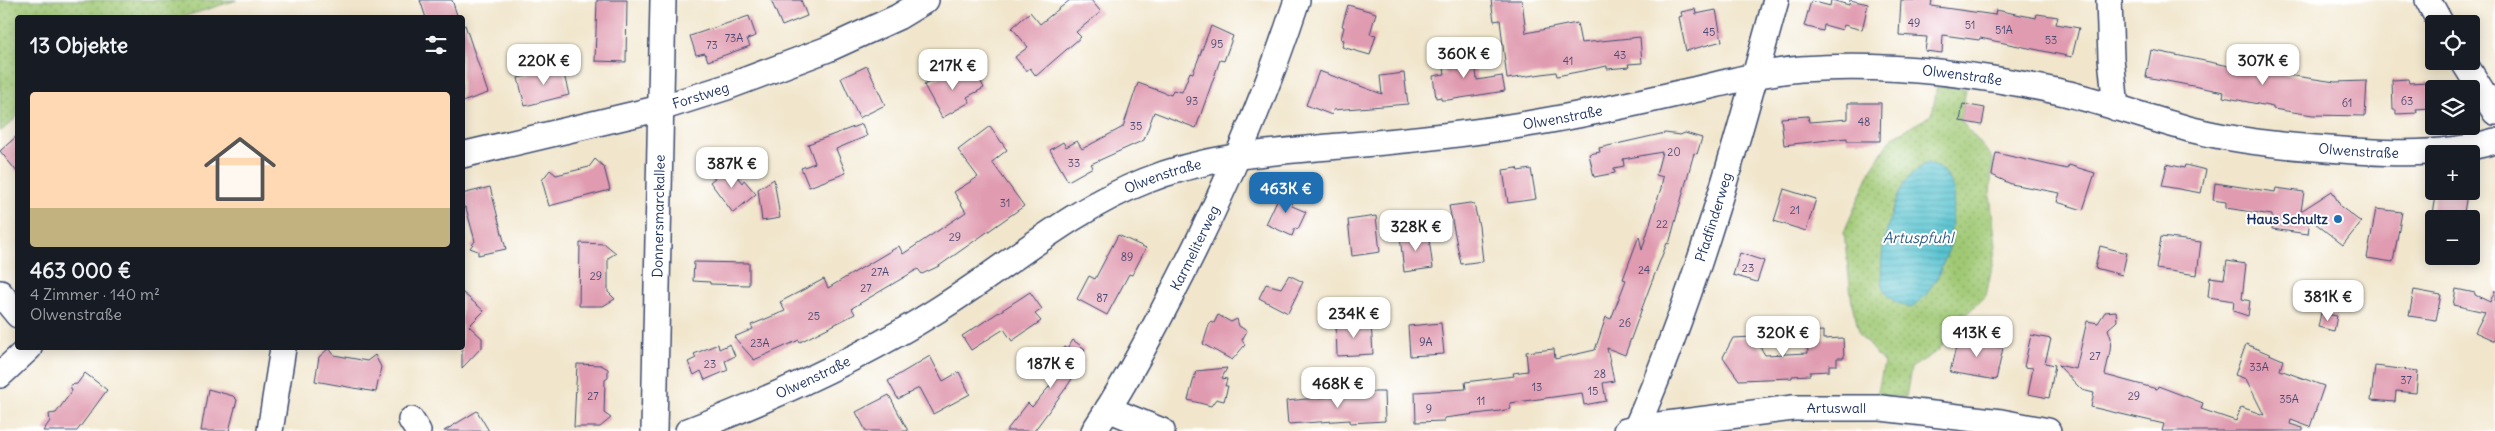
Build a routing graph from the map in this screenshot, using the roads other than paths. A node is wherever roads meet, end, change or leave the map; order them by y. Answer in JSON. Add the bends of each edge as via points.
{"nodes":[{"id":1,"x":663,"y":0,"type":"edge"},
{"id":2,"x":926,"y":0,"type":"edge"},
{"id":3,"x":1297,"y":0,"type":"edge"},
{"id":4,"x":1776,"y":0,"type":"edge"},
{"id":5,"x":2109,"y":0,"type":"edge"},
{"id":6,"x":2428,"y":0,"type":"edge"},
{"id":7,"x":2436,"y":15,"type":"edge"},
{"id":8,"x":2469,"y":70,"type":"edge"},
{"id":9,"x":1756,"y":76,"type":"junction"},
{"id":10,"x":661,"y":108,"type":"junction"},
{"id":11,"x":2116,"y":108,"type":"junction"},
{"id":12,"x":2495,"y":112,"type":"edge"},
{"id":13,"x":2495,"y":142,"type":"edge"},
{"id":14,"x":465,"y":154,"type":"edge"},
{"id":15,"x":1238,"y":155,"type":"junction"},
{"id":16,"x":0,"y":293,"type":"edge"},
{"id":17,"x":15,"y":311,"type":"edge"},
{"id":18,"x":27,"y":350,"type":"edge"},
{"id":19,"x":284,"y":350,"type":"edge"},
{"id":20,"x":0,"y":375,"type":"edge"},
{"id":21,"x":1108,"y":409,"type":"junction"},
{"id":22,"x":1632,"y":430,"type":"edge"},
{"id":23,"x":270,"y":431,"type":"edge"},
{"id":24,"x":654,"y":431,"type":"edge"},
{"id":25,"x":688,"y":431,"type":"edge"},
{"id":26,"x":1094,"y":431,"type":"edge"},
{"id":27,"x":1162,"y":431,"type":"edge"},
{"id":28,"x":2048,"y":431,"type":"edge"}],
"edges":[{"from":1,"to":10,"type":"street","name":"Donnersmarckallee"},
{"from":2,"to":10,"type":"street","name":"Forstweg","via":[[898,17],[828,49]]},
{"from":3,"to":15,"type":"street","name":"Karmeliterweg"},
{"from":4,"to":9,"type":"street","name":"Pfadfinderweg"},
{"from":5,"to":11,"type":"street","via":[[2110,58]]},
{"from":6,"to":7,"type":"street"},
{"from":8,"to":12,"type":"street"},
{"from":9,"to":11,"type":"street","name":"Olwenstraße","via":[[1798,69],[1910,68],[2057,91]]},
{"from":9,"to":15,"type":"street","name":"Olwenstraße","via":[[1521,125],[1416,139]]},
{"from":9,"to":22,"type":"street","name":"Pfadfinderweg","via":[[1714,222],[1688,295]]},
{"from":10,"to":14,"type":"street","name":"Forstweg"},
{"from":10,"to":24,"type":"street","name":"Donnersmarckallee"},
{"from":11,"to":13,"type":"street","name":"Olwenstraße","via":[[2196,131],[2306,147],[2393,154],[2443,151]]},
{"from":15,"to":21,"type":"street","name":"Karmeliterweg","via":[[1184,271]]},
{"from":15,"to":25,"type":"street","name":"Olwenstraße","via":[[1198,163],[1144,181],[1086,210],[974,287],[886,340],[813,378]]},
{"from":16,"to":17,"type":"street"},
{"from":18,"to":20,"type":"street"},
{"from":19,"to":23,"type":"street"},
{"from":21,"to":26,"type":"street","name":"Karmeliterweg"},
{"from":21,"to":27,"type":"street"},
{"from":22,"to":28,"type":"street","name":"Artuswall","via":[[1793,408],[1881,408],[1972,418]]}]}
